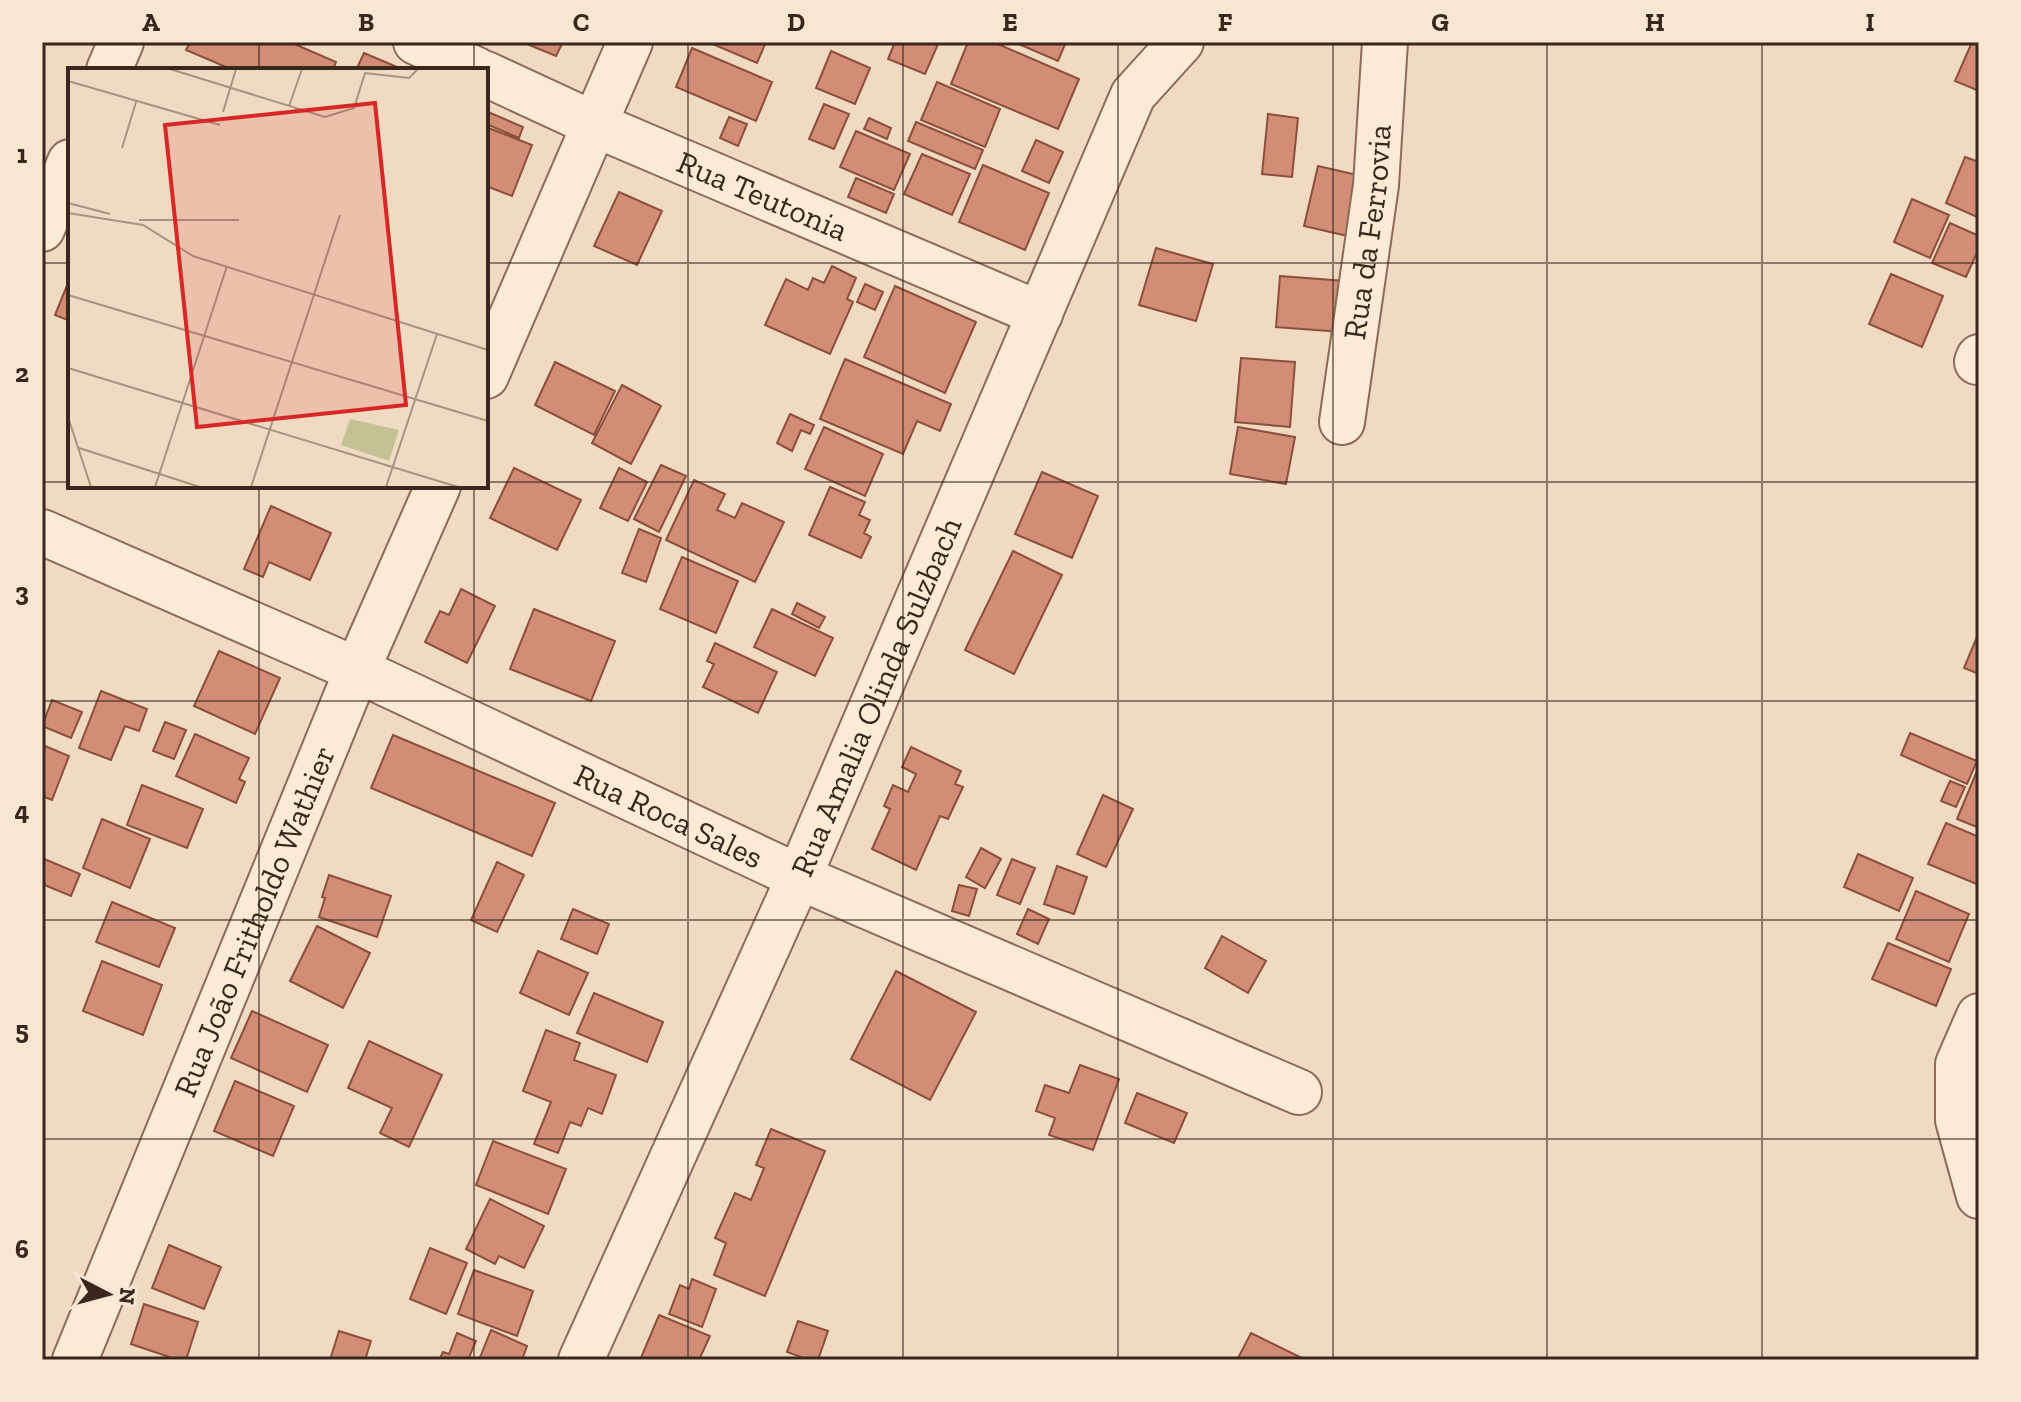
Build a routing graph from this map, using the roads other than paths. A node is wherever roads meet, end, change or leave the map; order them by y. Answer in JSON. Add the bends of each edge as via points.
{"nodes":[{"id":1,"x":121,"y":42,"type":"edge"},
{"id":2,"x":416,"y":42,"type":"edge"},
{"id":3,"x":630,"y":42,"type":"edge"},
{"id":4,"x":1181,"y":42,"type":"edge"},
{"id":5,"x":1385,"y":42,"type":"edge"},
{"id":6,"x":110,"y":68,"type":"edge"},
{"id":7,"x":473,"y":68,"type":"edge"},
{"id":8,"x":488,"y":75,"type":"edge"},
{"id":9,"x":596,"y":125,"type":"junction"},
{"id":10,"x":68,"y":167,"type":"edge"},
{"id":11,"x":42,"y":229,"type":"edge"},
{"id":12,"x":1040,"y":314,"type":"junction"},
{"id":13,"x":488,"y":371,"type":"edge"},
{"id":14,"x":1342,"y":422,"type":"dead end"},
{"id":15,"x":437,"y":488,"type":"edge"},
{"id":16,"x":42,"y":532,"type":"edge"},
{"id":17,"x":357,"y":670,"type":"junction"},
{"id":18,"x":799,"y":877,"type":"junction"},
{"id":19,"x":1979,"y":1016,"type":"edge"},
{"id":20,"x":1299,"y":1092,"type":"dead end"},
{"id":21,"x":1979,"y":1196,"type":"edge"},
{"id":22,"x":75,"y":1360,"type":"edge"},
{"id":23,"x":581,"y":1360,"type":"edge"}],
"edges":[{"from":1,"to":6,"type":"street"},
{"from":2,"to":7,"type":"street"},
{"from":3,"to":9,"type":"street"},
{"from":4,"to":12,"type":"street","name":"Rua Amalia Olinda Sulzbach","via":[[1133,95]]},
{"from":5,"to":14,"type":"street","name":"Rua da Ferrovia","via":[[1376,185]]},
{"from":8,"to":9,"type":"street","name":"Rua Teutonia"},
{"from":9,"to":12,"type":"street","name":"Rua Teutonia"},
{"from":9,"to":13,"type":"street"},
{"from":10,"to":11,"type":"street"},
{"from":12,"to":18,"type":"street","name":"Rua Amalia Olinda Sulzbach"},
{"from":15,"to":17,"type":"street","name":"Rua João Fritholdo Wathier"},
{"from":16,"to":17,"type":"street","name":"Rua Roca Sales"},
{"from":17,"to":18,"type":"street","name":"Rua Roca Sales"},
{"from":17,"to":22,"type":"street","name":"Rua João Fritholdo Wathier"},
{"from":18,"to":20,"type":"street","name":"Rua Roca Sales"},
{"from":18,"to":23,"type":"street","name":"Rua Amalia Olinda Sulzbach"},
{"from":19,"to":21,"type":"street","via":[[1958,1064],[1958,1120]]}]}
